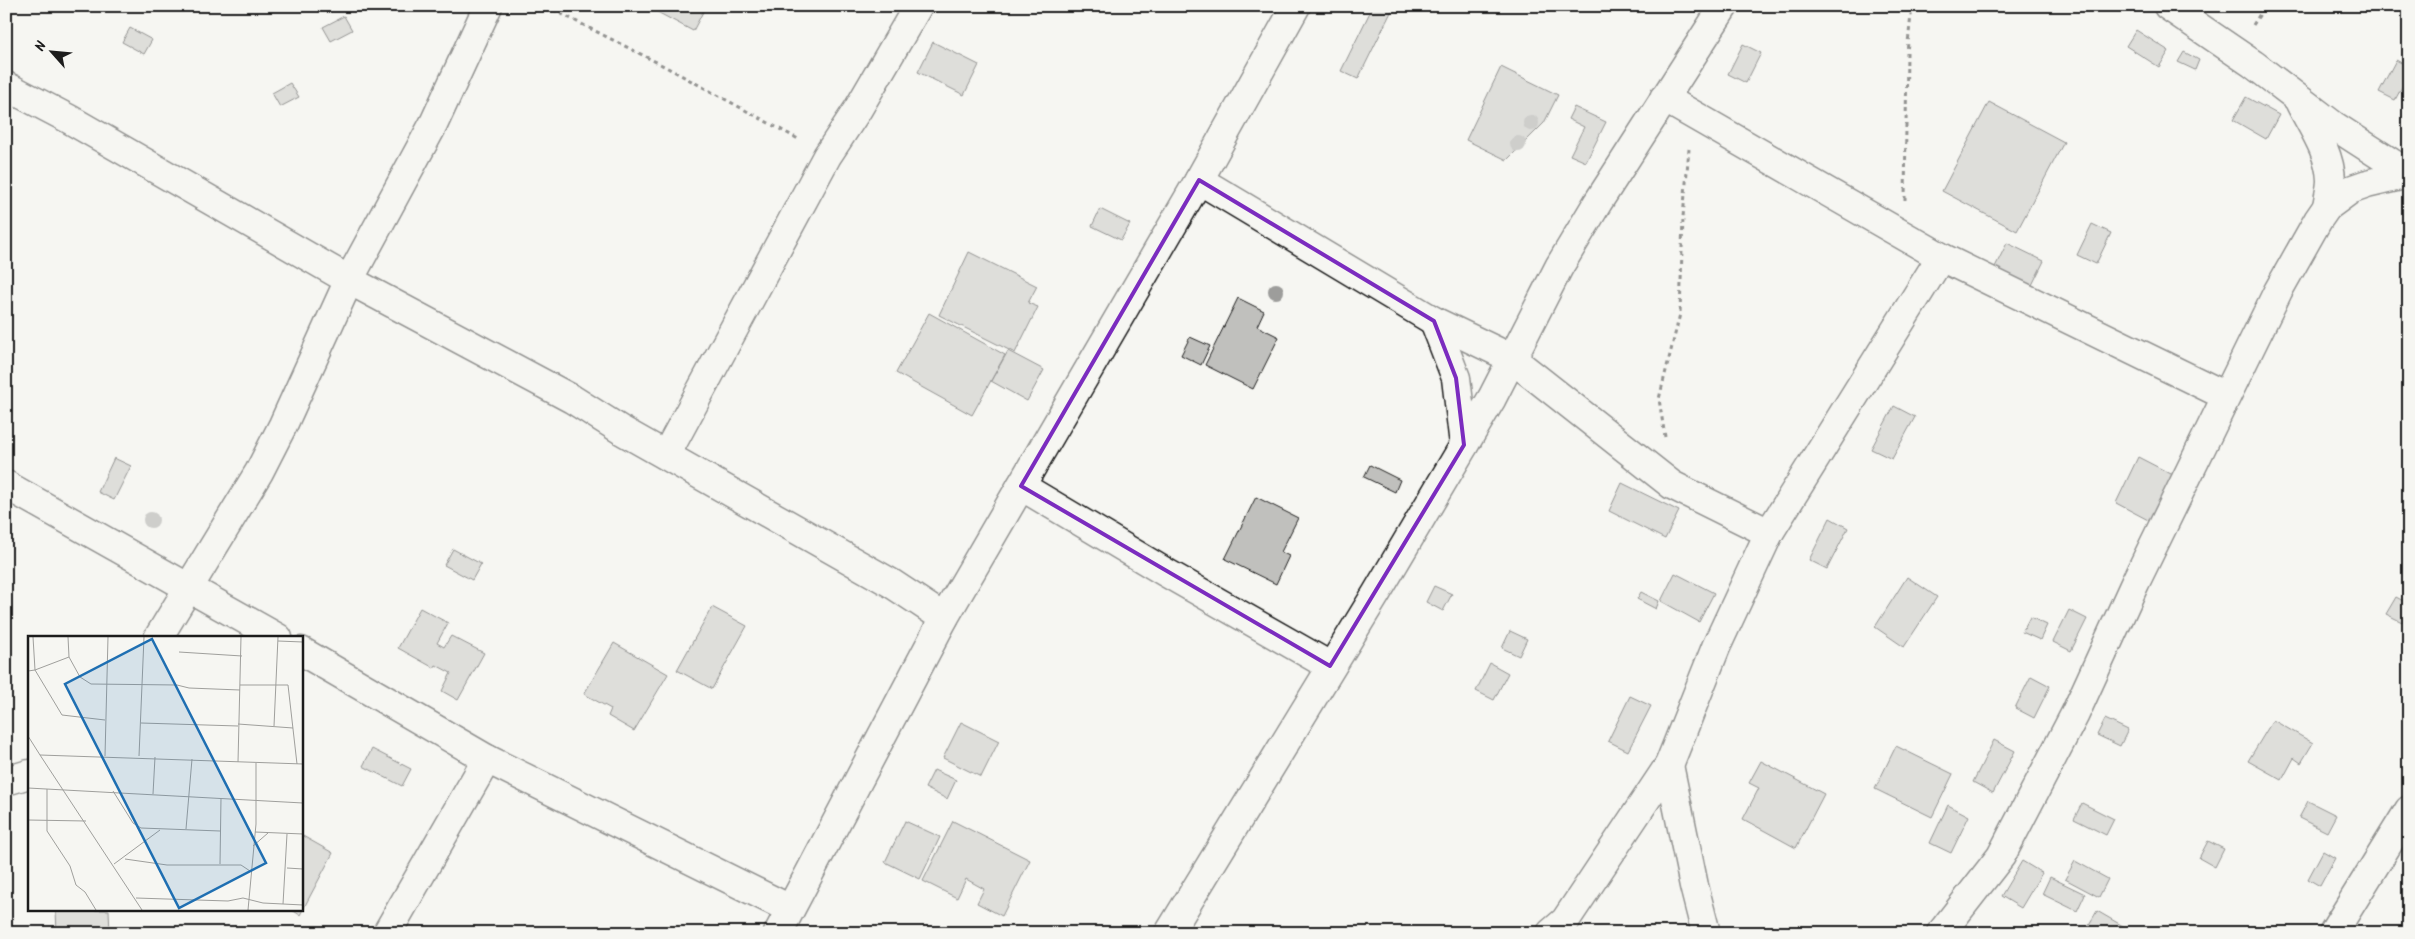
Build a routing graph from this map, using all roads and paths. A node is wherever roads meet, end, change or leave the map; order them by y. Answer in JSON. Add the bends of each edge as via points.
{"nodes":[{"id":1,"x":488,"y":6,"type":"edge"},
{"id":2,"x":546,"y":6,"type":"edge"},
{"id":3,"x":918,"y":6,"type":"edge"},
{"id":4,"x":1296,"y":6,"type":"edge"},
{"id":5,"x":1724,"y":6,"type":"edge"},
{"id":6,"x":1912,"y":6,"type":"edge"},
{"id":7,"x":2168,"y":6,"type":"edge"},
{"id":8,"x":2203,"y":6,"type":"edge"},
{"id":9,"x":2209,"y":36,"type":"junction"},
{"id":10,"x":6,"y":86,"type":"edge"},
{"id":11,"x":2297,"y":97,"type":"junction"},
{"id":12,"x":1664,"y":98,"type":"junction"},
{"id":13,"x":1692,"y":114,"type":"junction"},
{"id":14,"x":828,"y":156,"type":"junction"},
{"id":15,"x":2409,"y":174,"type":"edge"},
{"id":16,"x":1199,"y":180,"type":"junction"},
{"id":17,"x":2327,"y":207,"type":"junction"},
{"id":18,"x":1904,"y":235,"type":"junction"},
{"id":19,"x":1941,"y":257,"type":"junction"},
{"id":20,"x":349,"y":280,"type":"junction"},
{"id":21,"x":1434,"y":321,"type":"junction"},
{"id":22,"x":1511,"y":358,"type":"junction"},
{"id":23,"x":2226,"y":396,"type":"junction"},
{"id":24,"x":1464,"y":444,"type":"junction"},
{"id":25,"x":666,"y":455,"type":"junction"},
{"id":26,"x":6,"y":485,"type":"edge"},
{"id":27,"x":1672,"y":485,"type":"junction"},
{"id":28,"x":1021,"y":486,"type":"junction"},
{"id":29,"x":1769,"y":533,"type":"junction"},
{"id":30,"x":189,"y":586,"type":"junction"},
{"id":31,"x":944,"y":618,"type":"junction"},
{"id":32,"x":159,"y":636,"type":"edge"},
{"id":33,"x":275,"y":636,"type":"edge"},
{"id":34,"x":302,"y":652,"type":"edge"},
{"id":35,"x":1330,"y":666,"type":"junction"},
{"id":36,"x":487,"y":759,"type":"junction"},
{"id":37,"x":1669,"y":765,"type":"junction"},
{"id":38,"x":28,"y":774,"type":"edge"},
{"id":39,"x":6,"y":780,"type":"edge"},
{"id":40,"x":2409,"y":810,"type":"edge"},
{"id":41,"x":790,"y":909,"type":"junction"},
{"id":42,"x":387,"y":933,"type":"edge"},
{"id":43,"x":778,"y":933,"type":"edge"},
{"id":44,"x":1169,"y":933,"type":"edge"},
{"id":45,"x":1552,"y":933,"type":"edge"},
{"id":46,"x":1706,"y":933,"type":"edge"},
{"id":47,"x":1941,"y":933,"type":"edge"},
{"id":48,"x":2333,"y":933,"type":"edge"}],
"edges":[{"from":1,"to":20,"type":"street","via":[[434,123]]},
{"from":2,"to":14,"type":"path"},
{"from":3,"to":14,"type":"street"},
{"from":4,"to":16,"type":"street"},
{"from":5,"to":12,"type":"street"},
{"from":6,"to":18,"type":"path","via":[[1907,52]]},
{"from":7,"to":9,"type":"street"},
{"from":8,"to":9,"type":"street"},
{"from":9,"to":11,"type":"street"},
{"from":10,"to":20,"type":"street"},
{"from":11,"to":15,"type":"street","via":[[2333,125]]},
{"from":11,"to":17,"type":"street","via":[[2326,157],[2331,179]]},
{"from":12,"to":13,"type":"street"},
{"from":12,"to":22,"type":"street","via":[[1559,267]]},
{"from":13,"to":18,"type":"street"},
{"from":13,"to":27,"type":"path","via":[[1683,217],[1680,314],[1660,399]]},
{"from":14,"to":25,"type":"street"},
{"from":15,"to":17,"type":"street","via":[[2350,190]]},
{"from":16,"to":21,"type":"street"},
{"from":16,"to":28,"type":"street"},
{"from":17,"to":23,"type":"street","via":[[2278,291]]},
{"from":18,"to":19,"type":"street"},
{"from":19,"to":23,"type":"street"},
{"from":19,"to":29,"type":"street"},
{"from":20,"to":25,"type":"street","via":[[572,399]]},
{"from":20,"to":30,"type":"street","via":[[259,472]]},
{"from":21,"to":22,"type":"street"},
{"from":21,"to":24,"type":"street","via":[[1456,378]]},
{"from":22,"to":24,"type":"street","via":[[1492,398]]},
{"from":22,"to":27,"type":"street"},
{"from":23,"to":47,"type":"street","via":[[2075,714],[2002,856]]},
{"from":24,"to":35,"type":"street"},
{"from":25,"to":31,"type":"street","via":[[890,583]]},
{"from":26,"to":30,"type":"street"},
{"from":27,"to":29,"type":"street"},
{"from":28,"to":31,"type":"street"},
{"from":28,"to":35,"type":"street"},
{"from":29,"to":37,"type":"street","via":[[1716,647]]},
{"from":30,"to":32,"type":"street"},
{"from":30,"to":33,"type":"street"},
{"from":31,"to":41,"type":"street"},
{"from":34,"to":36,"type":"street"},
{"from":35,"to":44,"type":"street"},
{"from":36,"to":41,"type":"street"},
{"from":36,"to":42,"type":"street"},
{"from":37,"to":45,"type":"street","via":[[1565,921]]},
{"from":37,"to":46,"type":"street"},
{"from":38,"to":39,"type":"street"},
{"from":40,"to":48,"type":"street"},
{"from":41,"to":43,"type":"street"}]}
